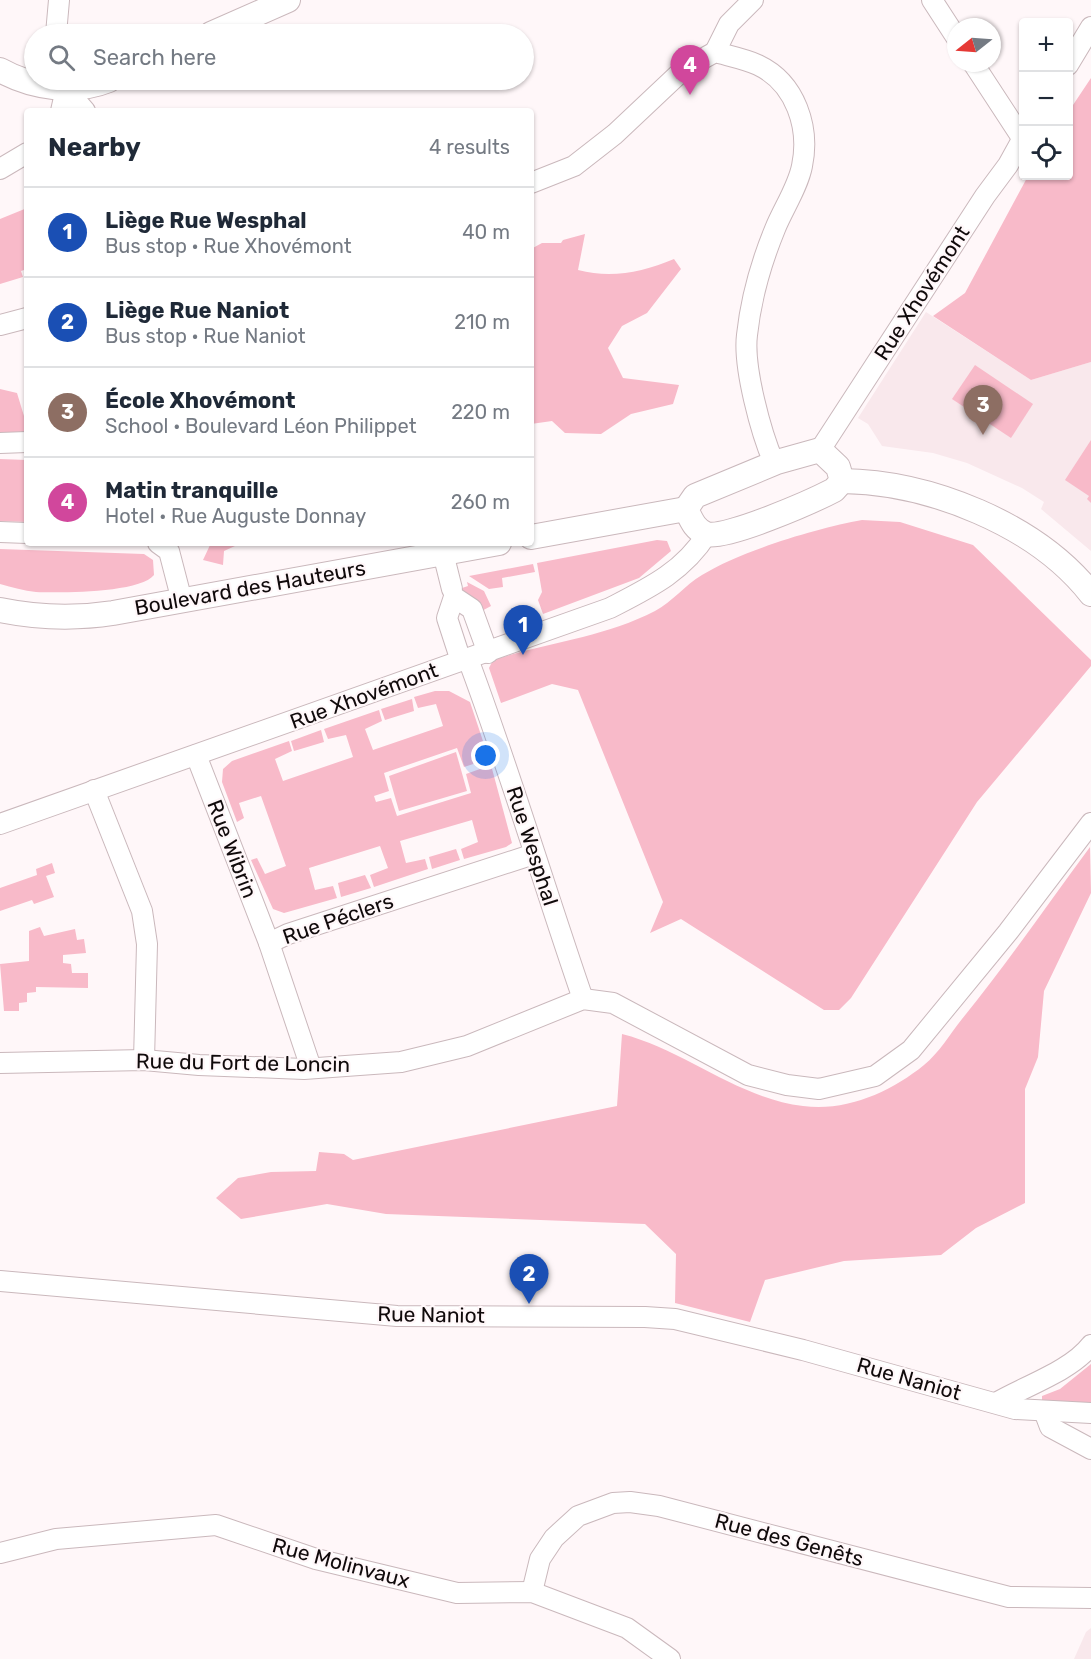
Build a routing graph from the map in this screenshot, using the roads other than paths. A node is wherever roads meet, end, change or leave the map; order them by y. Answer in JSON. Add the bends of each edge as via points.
{"nodes":[{"id":1,"x":59,"y":0,"type":"edge"},
{"id":2,"x":288,"y":0,"type":"edge"},
{"id":3,"x":753,"y":0,"type":"edge"},
{"id":4,"x":932,"y":0,"type":"edge"},
{"id":5,"x":947,"y":23,"type":"edge"},
{"id":6,"x":57,"y":24,"type":"edge"},
{"id":7,"x":234,"y":24,"type":"edge"},
{"id":8,"x":1091,"y":27,"type":"edge"},
{"id":9,"x":715,"y":52,"type":"junction"},
{"id":10,"x":1073,"y":56,"type":"edge"},
{"id":11,"x":0,"y":70,"type":"edge"},
{"id":12,"x":979,"y":72,"type":"edge"},
{"id":13,"x":24,"y":81,"type":"edge"},
{"id":14,"x":63,"y":93,"type":"edge"},
{"id":15,"x":81,"y":108,"type":"edge"},
{"id":16,"x":1019,"y":131,"type":"edge"},
{"id":17,"x":1019,"y":144,"type":"edge"},
{"id":18,"x":24,"y":155,"type":"edge"},
{"id":19,"x":0,"y":169,"type":"edge"},
{"id":20,"x":534,"y":182,"type":"edge"},
{"id":21,"x":24,"y":319,"type":"edge"},
{"id":22,"x":0,"y":325,"type":"edge"},
{"id":23,"x":24,"y":441,"type":"edge"},
{"id":24,"x":0,"y":443,"type":"edge"},
{"id":25,"x":820,"y":450,"type":"junction"},
{"id":26,"x":774,"y":464,"type":"junction"},
{"id":27,"x":842,"y":481,"type":"junction"},
{"id":28,"x":686,"y":509,"type":"junction"},
{"id":29,"x":0,"y":532,"type":"edge"},
{"id":30,"x":24,"y":533,"type":"edge"},
{"id":31,"x":707,"y":534,"type":"junction"},
{"id":32,"x":534,"y":536,"type":"edge"},
{"id":33,"x":162,"y":546,"type":"edge"},
{"id":34,"x":482,"y":546,"type":"edge"},
{"id":35,"x":442,"y":553,"type":"junction"},
{"id":36,"x":452,"y":589,"type":"dead end"},
{"id":37,"x":1091,"y":594,"type":"edge"},
{"id":38,"x":182,"y":601,"type":"junction"},
{"id":39,"x":0,"y":610,"type":"edge"},
{"id":40,"x":488,"y":653,"type":"junction"},
{"id":41,"x":465,"y":660,"type":"junction"},
{"id":42,"x":196,"y":755,"type":"junction"},
{"id":43,"x":94,"y":790,"type":"junction"},
{"id":44,"x":1091,"y":823,"type":"edge"},
{"id":45,"x":0,"y":824,"type":"edge"},
{"id":46,"x":534,"y":854,"type":"junction"},
{"id":47,"x":269,"y":943,"type":"junction"},
{"id":48,"x":583,"y":999,"type":"junction"},
{"id":49,"x":144,"y":1060,"type":"junction"},
{"id":50,"x":0,"y":1063,"type":"edge"},
{"id":51,"x":311,"y":1068,"type":"junction"},
{"id":52,"x":0,"y":1281,"type":"edge"},
{"id":53,"x":1091,"y":1345,"type":"edge"},
{"id":54,"x":996,"y":1403,"type":"junction"},
{"id":55,"x":1044,"y":1411,"type":"junction"},
{"id":56,"x":1091,"y":1413,"type":"edge"},
{"id":57,"x":1091,"y":1449,"type":"edge"},
{"id":58,"x":0,"y":1553,"type":"edge"},
{"id":59,"x":532,"y":1592,"type":"junction"},
{"id":60,"x":1091,"y":1598,"type":"edge"},
{"id":61,"x":670,"y":1659,"type":"edge"}],
"edges":[{"from":1,"to":6,"type":"street"},
{"from":2,"to":7,"type":"street"},
{"from":3,"to":9,"type":"street","via":[[729,24]]},
{"from":4,"to":5,"type":"street"},
{"from":8,"to":10,"type":"street"},
{"from":9,"to":20,"type":"street","via":[[684,69],[615,134],[574,166]]},
{"from":9,"to":26,"type":"street","via":[[759,66],[775,77],[794,99],[805,130],[802,167],[760,269],[746,338],[757,408]]},
{"from":11,"to":13,"type":"street"},
{"from":12,"to":16,"type":"street"},
{"from":14,"to":15,"type":"street"},
{"from":17,"to":25,"type":"street","name":"Rue Xhovémont"},
{"from":18,"to":19,"type":"street"},
{"from":21,"to":22,"type":"street"},
{"from":23,"to":24,"type":"street"},
{"from":25,"to":26,"type":"street"},
{"from":25,"to":27,"type":"street","via":[[838,467]]},
{"from":26,"to":28,"type":"street","via":[[695,496]]},
{"from":27,"to":31,"type":"street","via":[[817,499],[729,533]]},
{"from":27,"to":37,"type":"street","via":[[939,495],[1034,540]]},
{"from":28,"to":31,"type":"street","via":[[694,527]]},
{"from":28,"to":32,"type":"street"},
{"from":29,"to":30,"type":"street"},
{"from":31,"to":40,"type":"street","name":"Rue Xhovémont","via":[[693,557],[652,587],[610,608]]},
{"from":33,"to":38,"type":"street","via":[[169,551]]},
{"from":34,"to":35,"type":"street","name":"Boulevard des Hauteurs"},
{"from":35,"to":36,"type":"street"},
{"from":35,"to":38,"type":"street","name":"Boulevard des Hauteurs"},
{"from":38,"to":39,"type":"street","name":"Boulevard des Hauteurs","via":[[68,618]]},
{"from":40,"to":41,"type":"street","name":"Rue Xhovémont"},
{"from":40,"to":41,"type":"street","name":"Rue Wesphal","via":[[472,609],[454,597],[447,618]]},
{"from":41,"to":42,"type":"street","name":"Rue Xhovémont"},
{"from":41,"to":46,"type":"street","name":"Rue Wesphal","via":[[504,757]]},
{"from":42,"to":43,"type":"street","name":"Rue Xhovémont"},
{"from":42,"to":47,"type":"street","name":"Rue Wibrin"},
{"from":43,"to":45,"type":"street","name":"Rue Xhovémont"},
{"from":43,"to":49,"type":"street","via":[[142,911],[147,944]]},
{"from":44,"to":48,"type":"street","via":[[911,1050],[874,1076],[819,1089],[748,1075],[613,1003]]},
{"from":46,"to":47,"type":"street","name":"Rue Péclers"},
{"from":46,"to":48,"type":"street","name":"Rue Wesphal"},
{"from":47,"to":51,"type":"street","name":"Rue Péclers"},
{"from":48,"to":51,"type":"street","name":"Rue du Fort de Loncin","via":[[467,1046],[400,1062]]},
{"from":49,"to":50,"type":"street","name":"Rue du Fort de Loncin"},
{"from":49,"to":51,"type":"street","name":"Rue du Fort de Loncin"},
{"from":52,"to":54,"type":"street","name":"Rue Naniot","via":[[397,1316],[675,1319]]},
{"from":53,"to":54,"type":"street","via":[[1083,1356],[1049,1377]]},
{"from":54,"to":55,"type":"street","name":"Rue Naniot"},
{"from":55,"to":56,"type":"street","name":"Rue Naniot"},
{"from":55,"to":57,"type":"street","via":[[1050,1427]]},
{"from":58,"to":59,"type":"street","name":"Rue Molinvaux","via":[[56,1539],[216,1525],[316,1559],[457,1593]]},
{"from":59,"to":60,"type":"street","name":"Rue des Genêts","via":[[540,1559],[567,1525],[598,1507],[630,1502],[659,1506],[1008,1597]]},
{"from":59,"to":61,"type":"street","name":"Rue Molinvaux","via":[[627,1628]]}]}
